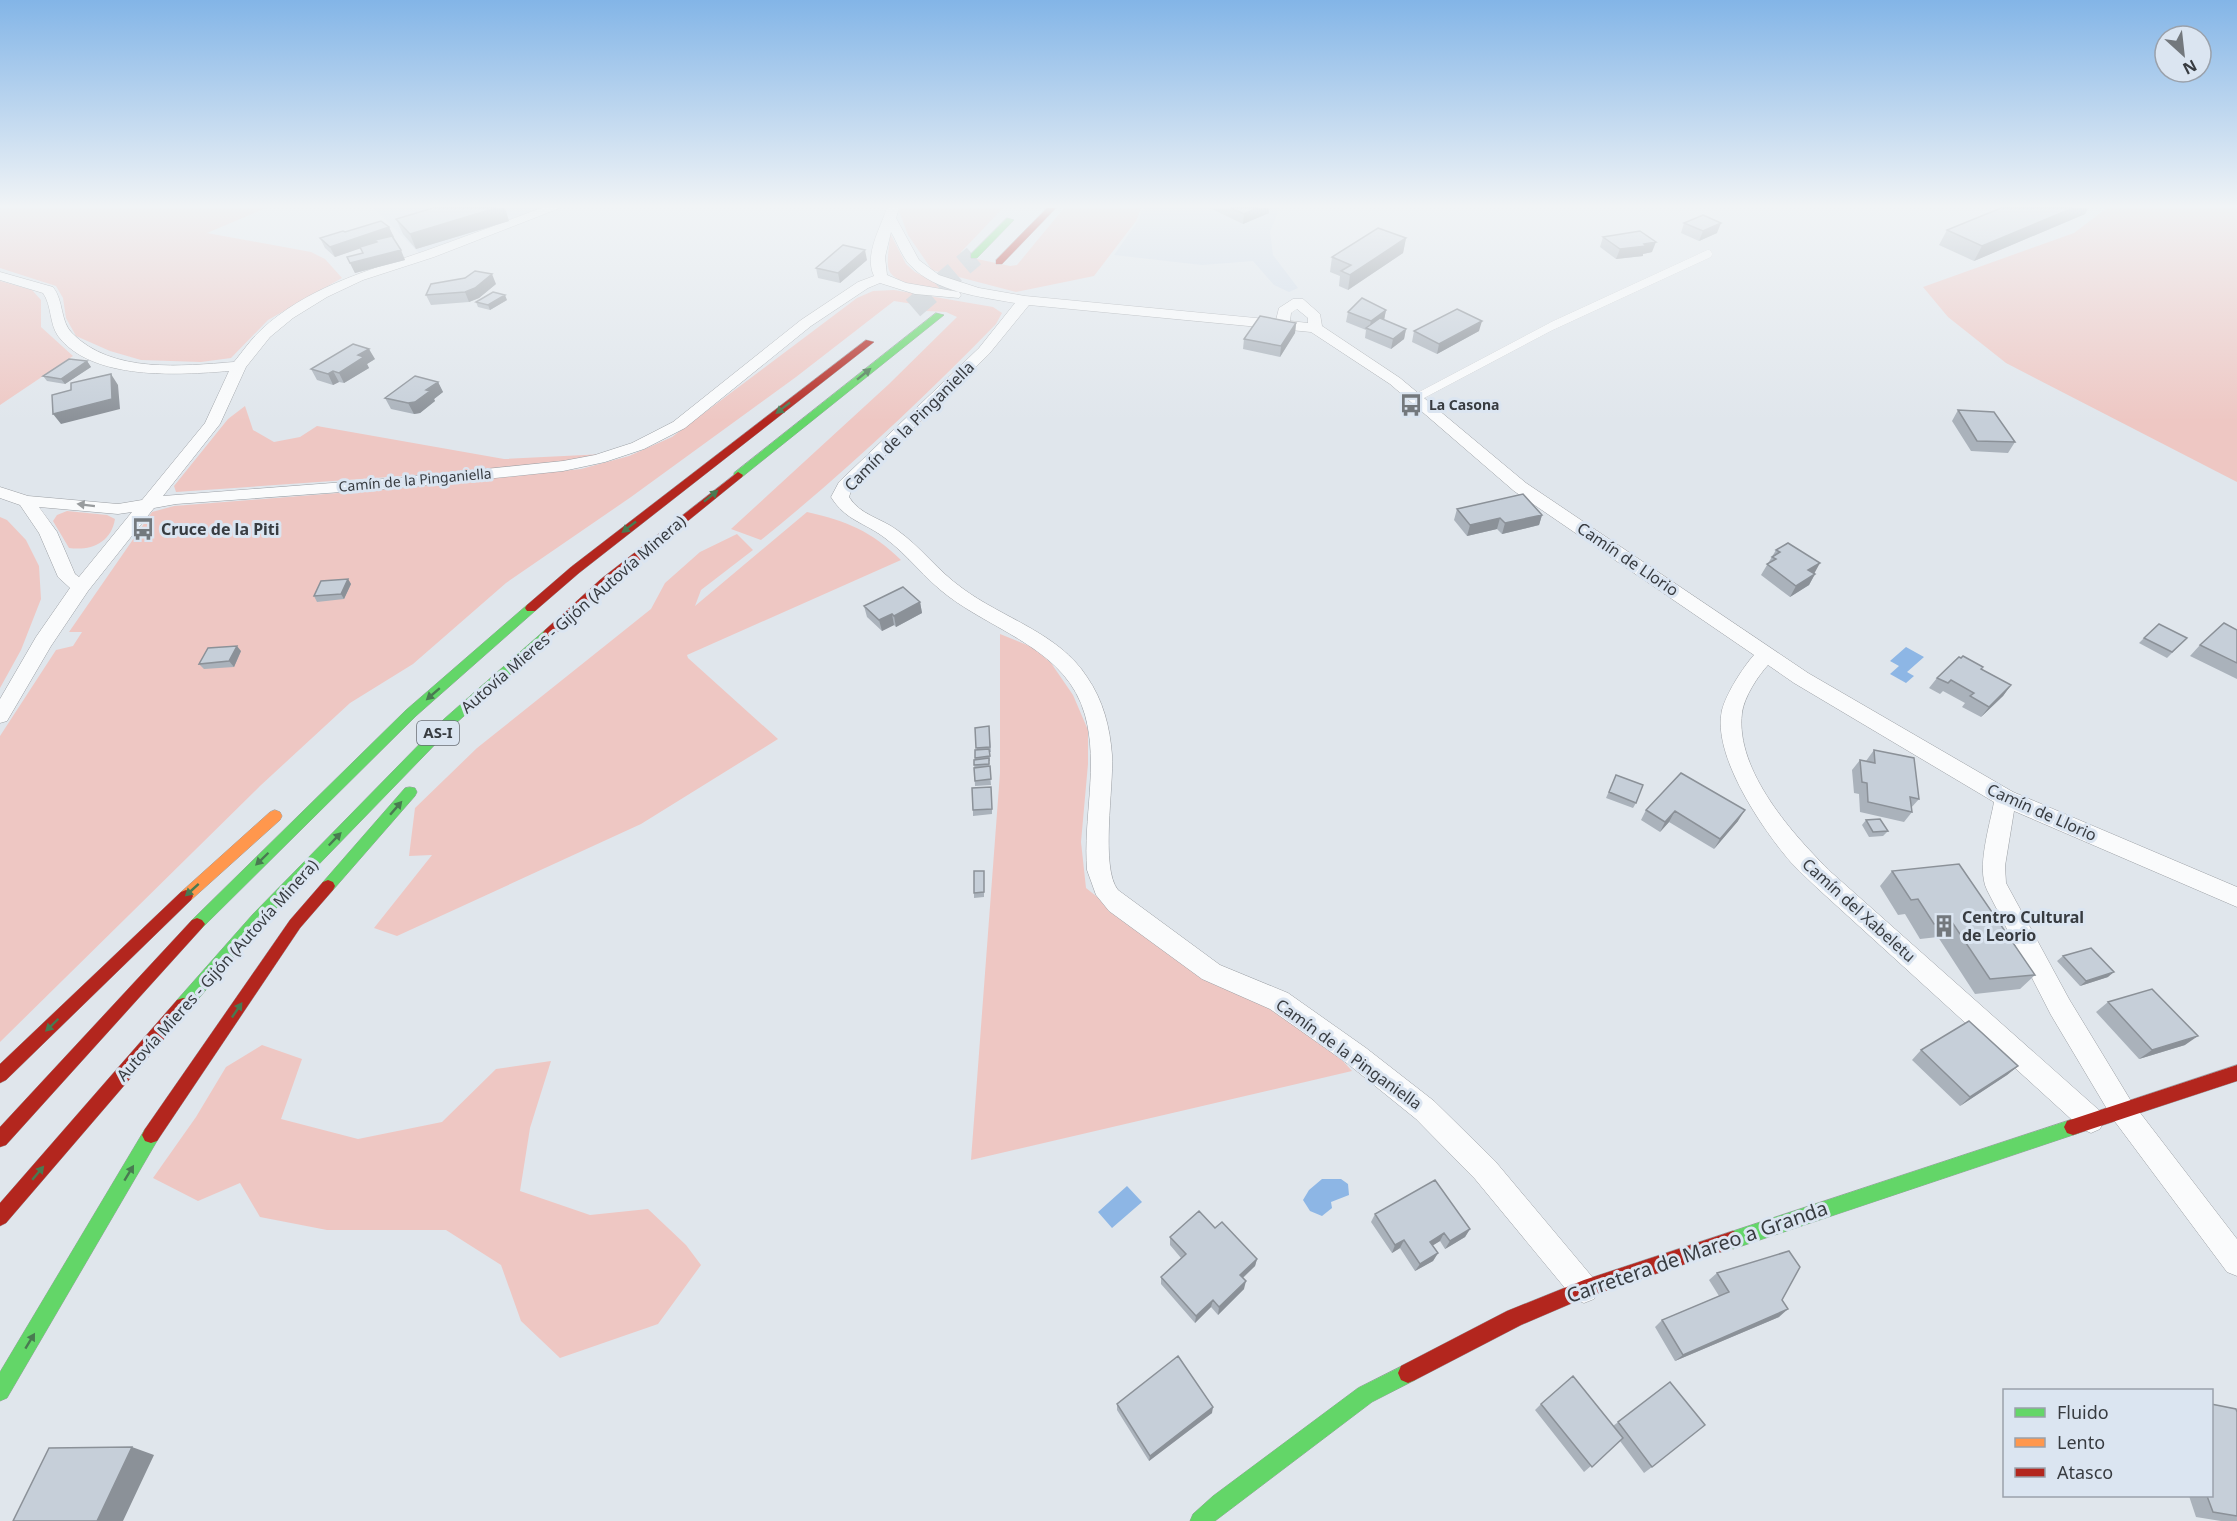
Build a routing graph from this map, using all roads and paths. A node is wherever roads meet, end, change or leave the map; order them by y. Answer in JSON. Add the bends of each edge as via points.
{"nodes":[{"id":1,"x":10,"y":279,"type":"edge"},
{"id":2,"x":354,"y":279,"type":"edge"},
{"id":3,"x":878,"y":279,"type":"edge"},
{"id":4,"x":882,"y":279,"type":"edge"},
{"id":5,"x":937,"y":279,"type":"edge"},
{"id":6,"x":1654,"y":279,"type":"edge"},
{"id":7,"x":1016,"y":299,"type":"junction"},
{"id":8,"x":939,"y":315,"type":"dead end"},
{"id":9,"x":1283,"y":324,"type":"junction"},
{"id":10,"x":1315,"y":328,"type":"junction"},
{"id":11,"x":876,"y":336,"type":"dead end"},
{"id":12,"x":239,"y":366,"type":"junction"},
{"id":13,"x":1414,"y":399,"type":"junction"},
{"id":14,"x":0,"y":492,"type":"edge"},
{"id":15,"x":26,"y":501,"type":"junction"},
{"id":16,"x":144,"y":506,"type":"junction"},
{"id":17,"x":575,"y":570,"type":"junction"},
{"id":18,"x":605,"y":582,"type":"junction"},
{"id":19,"x":81,"y":587,"type":"junction"},
{"id":20,"x":1768,"y":654,"type":"junction"},
{"id":21,"x":398,"y":705,"type":"dead end"},
{"id":22,"x":0,"y":716,"type":"edge"},
{"id":23,"x":474,"y":718,"type":"dead end"},
{"id":24,"x":420,"y":781,"type":"dead end"},
{"id":25,"x":2005,"y":798,"type":"junction"},
{"id":26,"x":285,"y":807,"type":"dead end"},
{"id":27,"x":2237,"y":897,"type":"edge"},
{"id":28,"x":2237,"y":1073,"type":"edge"},
{"id":29,"x":0,"y":1075,"type":"edge"},
{"id":30,"x":2122,"y":1110,"type":"junction"},
{"id":31,"x":2091,"y":1120,"type":"junction"},
{"id":32,"x":0,"y":1139,"type":"edge"},
{"id":33,"x":0,"y":1217,"type":"edge"},
{"id":34,"x":2237,"y":1262,"type":"edge"},
{"id":35,"x":1584,"y":1288,"type":"junction"},
{"id":36,"x":0,"y":1391,"type":"edge"},
{"id":37,"x":1200,"y":1521,"type":"edge"}],
"edges":[{"from":1,"to":12,"type":"street","via":[[48,290],[53,295],[59,327],[81,349],[98,357],[166,370]]},
{"from":2,"to":12,"type":"street","via":[[288,315],[265,334]]},
{"from":3,"to":16,"type":"street","name":"Camín de la Pinganiella","via":[[806,323],[679,425],[638,446],[599,459],[397,483],[176,499]]},
{"from":4,"to":7,"type":"street","name":"Camín de Llorio","via":[[918,290],[972,298]]},
{"from":5,"to":7,"type":"street","name":"Camín de Llorio"},
{"from":6,"to":13,"type":"lane","via":[[1552,326]]},
{"from":7,"to":9,"type":"street","name":"Camín de Llorio"},
{"from":7,"to":35,"type":"street","name":"Camín de la Pinganiella","via":[[984,351],[845,486],[840,497],[845,506],[852,514],[890,533],[945,585],[992,617],[1043,643],[1080,680],[1100,737],[1097,867],[1107,893],[1117,904],[1211,972],[1279,1000],[1425,1110],[1485,1170]]},
{"from":18,"to":8,"type":"main road","name":"Autovía Mieres - Gijón (Autovía Minera)","number":"AS-I","one_way":true},
{"from":9,"to":10,"type":"street","name":"Camín de Llorio"},
{"from":9,"to":10,"type":"street","via":[[1284,311],[1298,303],[1315,317]]},
{"from":10,"to":13,"type":"street","name":"Camín de Llorio","via":[[1395,381]]},
{"from":11,"to":17,"type":"main road","name":"Autovía Mieres - Gijón (Autovía Minera)","number":"AS-I","one_way":true},
{"from":12,"to":16,"type":"street","via":[[212,424]]},
{"from":13,"to":20,"type":"street","name":"Camín de Llorio","via":[[1520,488]]},
{"from":14,"to":15,"type":"street","name":"Camín de la Pinganiella"},
{"from":16,"to":15,"type":"street","name":"Camín de la Pinganiella","one_way":true,"via":[[118,509]]},
{"from":15,"to":19,"type":"street","via":[[48,532],[67,577]]},
{"from":16,"to":19,"type":"street"},
{"from":17,"to":21,"type":"main road"},
{"from":17,"to":32,"type":"main road","name":"Autovía Mieres - Gijón (Autovía Minera)","number":"AS-I","one_way":true,"via":[[411,713],[214,906]]},
{"from":18,"to":23,"type":"main road"},
{"from":33,"to":18,"type":"main road","name":"Autovía Mieres - Gijón (Autovía Minera)","number":"AS-I","one_way":true,"via":[[258,918],[449,722]]},
{"from":19,"to":22,"type":"street"},
{"from":20,"to":25,"type":"street","name":"Camín de Llorio","via":[[1801,678]]},
{"from":20,"to":31,"type":"street","name":"Camín del Xabeletu","via":[[1757,661],[1732,710],[1731,724],[1742,767],[1774,824],[1824,880]]},
{"from":36,"to":24,"type":"main road","one_way":true,"via":[[151,1136],[295,924]]},
{"from":25,"to":27,"type":"street","name":"Camín de Llorio"},
{"from":25,"to":30,"type":"street","via":[[1995,883],[2060,1007]]},
{"from":26,"to":29,"type":"main road","one_way":true,"via":[[188,894]]},
{"from":28,"to":30,"type":"main road","name":"Carretera de Mareo a Granda"},
{"from":30,"to":31,"type":"main road","name":"Carretera de Mareo a Granda"},
{"from":30,"to":34,"type":"street"},
{"from":31,"to":35,"type":"main road","name":"Carretera de Mareo a Granda"},
{"from":35,"to":37,"type":"main road","name":"Carretera de Mareo a Granda","via":[[1514,1318],[1365,1395]]}]}
